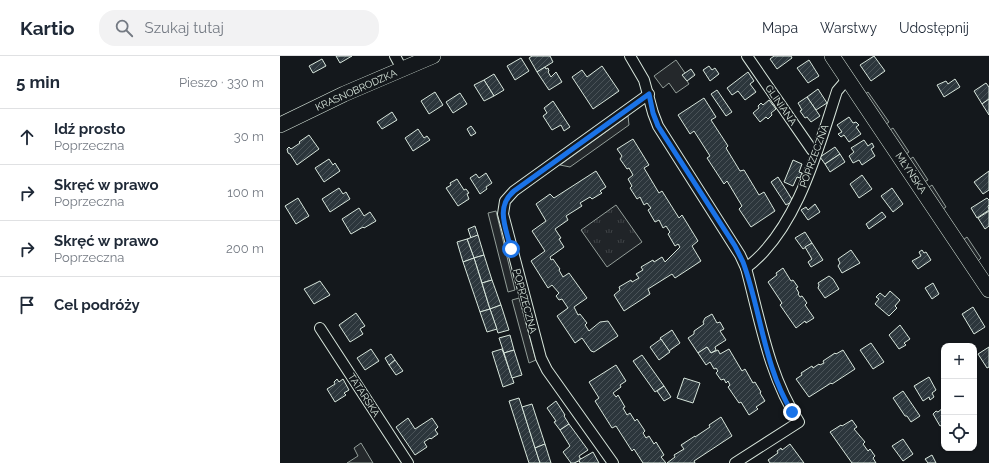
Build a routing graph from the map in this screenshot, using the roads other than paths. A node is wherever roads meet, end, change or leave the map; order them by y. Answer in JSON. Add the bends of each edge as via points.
{"nodes":[{"id":1,"x":395,"y":56,"type":"edge"},
{"id":2,"x":433,"y":56,"type":"edge"},
{"id":3,"x":630,"y":56,"type":"edge"},
{"id":4,"x":747,"y":56,"type":"edge"},
{"id":5,"x":832,"y":56,"type":"edge"},
{"id":6,"x":402,"y":69,"type":"junction"},
{"id":7,"x":848,"y":80,"type":"junction"},
{"id":8,"x":649,"y":94,"type":"junction"},
{"id":9,"x":280,"y":125,"type":"edge"},
{"id":10,"x":816,"y":153,"type":"junction"},
{"id":11,"x":746,"y":268,"type":"junction"},
{"id":12,"x":989,"y":290,"type":"edge"},
{"id":13,"x":320,"y":328,"type":"dead end"},
{"id":14,"x":408,"y":463,"type":"edge"},
{"id":15,"x":613,"y":463,"type":"edge"},
{"id":16,"x":735,"y":463,"type":"edge"}],
"edges":[{"from":1,"to":6,"type":"street"},
{"from":2,"to":6,"type":"street","name":"KRASNOBRODZKA"},
{"from":3,"to":8,"type":"street","via":[[642,74]]},
{"from":4,"to":10,"type":"street","name":"GLINIANA"},
{"from":5,"to":7,"type":"street","name":"MŁYŃSKA"},
{"from":6,"to":9,"type":"street","name":"KRASNOBRODZKA"},
{"from":7,"to":10,"type":"street","name":"POPRZECZNA","via":[[837,91]]},
{"from":7,"to":12,"type":"street","name":"MŁYŃSKA"},
{"from":8,"to":11,"type":"street","via":[[658,126],[735,246]]},
{"from":8,"to":15,"type":"street","name":"POPRZECZNA","via":[[514,191],[507,198],[502,210],[541,358]]},
{"from":10,"to":11,"type":"street","name":"POPRZECZNA","via":[[788,217],[764,252]]},
{"from":11,"to":16,"type":"street","via":[[774,370],[782,392],[799,422]]},
{"from":13,"to":14,"type":"street","name":"TATARSKA"}]}
